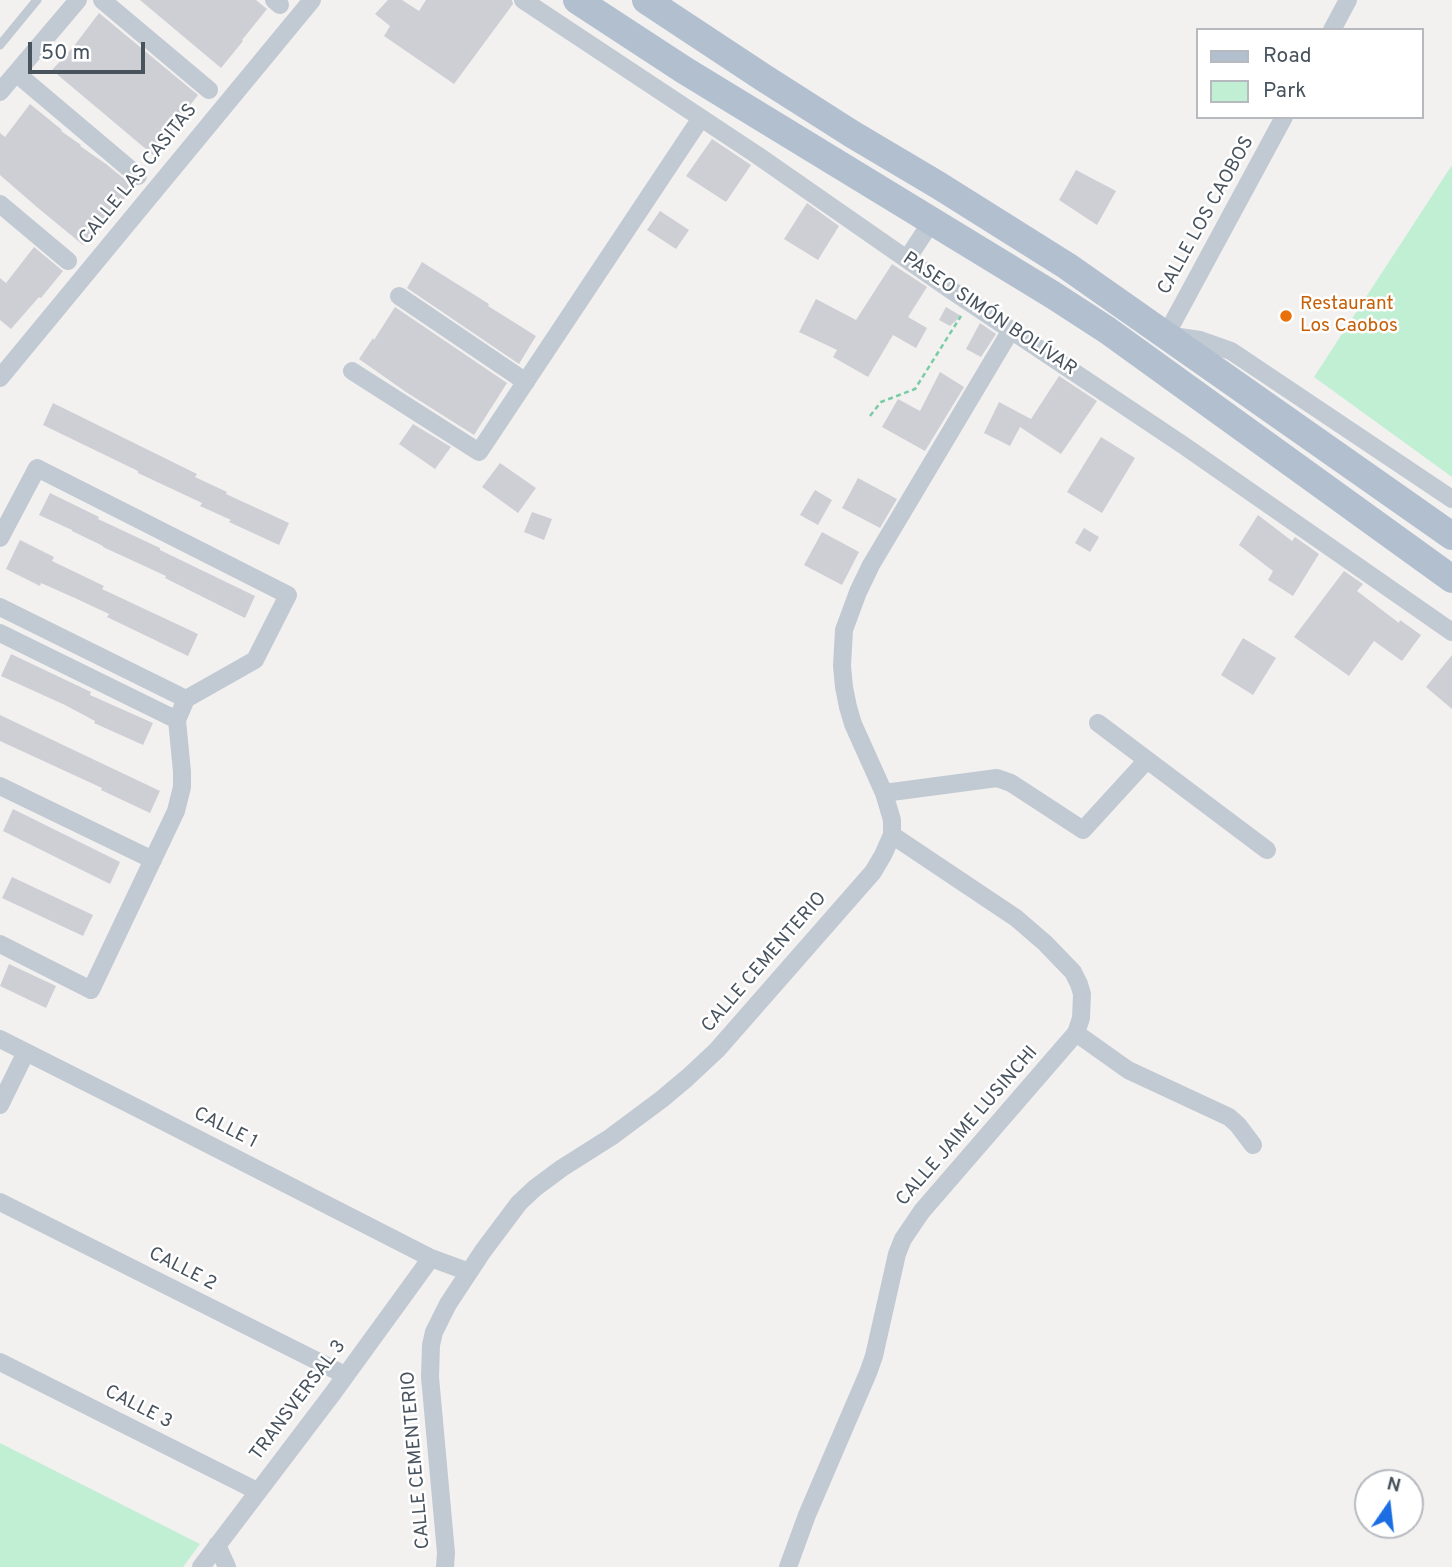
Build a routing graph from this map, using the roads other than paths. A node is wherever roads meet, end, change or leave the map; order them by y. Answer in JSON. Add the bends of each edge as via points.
{"nodes":[{"id":1,"x":37,"y":0,"type":"edge"},
{"id":2,"x":78,"y":0,"type":"edge"},
{"id":3,"x":102,"y":0,"type":"edge"},
{"id":4,"x":312,"y":0,"type":"edge"},
{"id":5,"x":523,"y":0,"type":"edge"},
{"id":6,"x":577,"y":0,"type":"edge"},
{"id":7,"x":646,"y":0,"type":"edge"},
{"id":8,"x":664,"y":0,"type":"edge"},
{"id":9,"x":1348,"y":0,"type":"edge"},
{"id":10,"x":682,"y":24,"type":"junction"},
{"id":11,"x":1333,"y":28,"type":"edge"},
{"id":12,"x":0,"y":45,"type":"edge"},
{"id":13,"x":16,"y":73,"type":"junction"},
{"id":14,"x":209,"y":90,"type":"dead end"},
{"id":15,"x":0,"y":92,"type":"edge"},
{"id":16,"x":701,"y":118,"type":"junction"},
{"id":17,"x":1283,"y":119,"type":"edge"},
{"id":18,"x":138,"y":176,"type":"dead end"},
{"id":19,"x":0,"y":204,"type":"edge"},
{"id":20,"x":932,"y":221,"type":"junction"},
{"id":21,"x":907,"y":259,"type":"junction"},
{"id":22,"x":68,"y":261,"type":"dead end"},
{"id":23,"x":399,"y":296,"type":"dead end"},
{"id":24,"x":1011,"y":330,"type":"junction"},
{"id":25,"x":1166,"y":335,"type":"junction"},
{"id":26,"x":1152,"y":362,"type":"junction"},
{"id":27,"x":352,"y":371,"type":"dead end"},
{"id":28,"x":0,"y":378,"type":"edge"},
{"id":29,"x":526,"y":382,"type":"junction"},
{"id":30,"x":1452,"y":499,"type":"edge"},
{"id":31,"x":1452,"y":536,"type":"edge"},
{"id":32,"x":0,"y":538,"type":"edge"},
{"id":33,"x":1452,"y":579,"type":"edge"},
{"id":34,"x":0,"y":607,"type":"edge"},
{"id":35,"x":1452,"y":632,"type":"edge"},
{"id":36,"x":0,"y":633,"type":"edge"},
{"id":37,"x":186,"y":699,"type":"junction"},
{"id":38,"x":177,"y":720,"type":"junction"},
{"id":39,"x":1098,"y":723,"type":"dead end"},
{"id":40,"x":1147,"y":760,"type":"junction"},
{"id":41,"x":0,"y":786,"type":"edge"},
{"id":42,"x":884,"y":793,"type":"junction"},
{"id":43,"x":891,"y":835,"type":"junction"},
{"id":44,"x":1267,"y":850,"type":"dead end"},
{"id":45,"x":153,"y":860,"type":"junction"},
{"id":46,"x":0,"y":944,"type":"edge"},
{"id":47,"x":1076,"y":1032,"type":"junction"},
{"id":48,"x":0,"y":1039,"type":"edge"},
{"id":49,"x":26,"y":1052,"type":"junction"},
{"id":50,"x":0,"y":1105,"type":"edge"},
{"id":51,"x":1253,"y":1145,"type":"dead end"},
{"id":52,"x":0,"y":1202,"type":"edge"},
{"id":53,"x":431,"y":1258,"type":"junction"},
{"id":54,"x":469,"y":1272,"type":"junction"},
{"id":55,"x":0,"y":1362,"type":"edge"},
{"id":56,"x":345,"y":1375,"type":"junction"},
{"id":57,"x":257,"y":1491,"type":"junction"},
{"id":58,"x":217,"y":1545,"type":"junction"},
{"id":59,"x":446,"y":1565,"type":"edge"},
{"id":60,"x":201,"y":1567,"type":"edge"},
{"id":61,"x":227,"y":1567,"type":"edge"},
{"id":62,"x":788,"y":1567,"type":"edge"}],
"edges":[{"from":1,"to":12,"type":"lane"},
{"from":2,"to":13,"type":"street"},
{"from":3,"to":14,"type":"street"},
{"from":4,"to":28,"type":"street","name":"CALLE LAS CASITAS"},
{"from":5,"to":16,"type":"street","name":"PASEO SIMÓN BOLÍVAR"},
{"from":6,"to":20,"type":"main road"},
{"from":7,"to":10,"type":"main road"},
{"from":8,"to":10,"type":"street"},
{"from":9,"to":11,"type":"street"},
{"from":10,"to":25,"type":"main road","via":[[1068,266]]},
{"from":13,"to":15,"type":"street"},
{"from":13,"to":18,"type":"street"},
{"from":16,"to":21,"type":"street","name":"PASEO SIMÓN BOLÍVAR"},
{"from":16,"to":29,"type":"street"},
{"from":17,"to":25,"type":"street","name":"CALLE LOS CAOBOS"},
{"from":19,"to":22,"type":"street"},
{"from":20,"to":21,"type":"street"},
{"from":20,"to":26,"type":"main road"},
{"from":21,"to":24,"type":"street","name":"PASEO SIMÓN BOLÍVAR"},
{"from":23,"to":29,"type":"street"},
{"from":24,"to":35,"type":"street","name":"PASEO SIMÓN BOLÍVAR"},
{"from":24,"to":42,"type":"street","via":[[871,565],[846,623],[842,666],[846,697]]},
{"from":25,"to":26,"type":"main road"},
{"from":25,"to":30,"type":"street","via":[[1231,351]]},
{"from":25,"to":31,"type":"main road"},
{"from":26,"to":33,"type":"main road"},
{"from":27,"to":29,"type":"street","via":[[479,452]]},
{"from":32,"to":37,"type":"street","via":[[37,468],[288,595],[255,660]]},
{"from":34,"to":37,"type":"street"},
{"from":36,"to":38,"type":"street"},
{"from":37,"to":38,"type":"street"},
{"from":38,"to":45,"type":"street","via":[[182,787]]},
{"from":39,"to":40,"type":"street"},
{"from":40,"to":42,"type":"street","via":[[1083,830],[997,778]]},
{"from":40,"to":44,"type":"street"},
{"from":41,"to":45,"type":"street"},
{"from":42,"to":43,"type":"street"},
{"from":43,"to":47,"type":"street","via":[[1016,918],[1073,972],[1082,994]]},
{"from":43,"to":54,"type":"street","name":"CALLE CEMENTERIO","via":[[873,872],[717,1050],[636,1119],[535,1188],[503,1223]]},
{"from":45,"to":46,"type":"street","via":[[91,990]]},
{"from":47,"to":51,"type":"street","via":[[1128,1070],[1229,1117]]},
{"from":47,"to":62,"type":"street","name":"CALLE JAIME LUSINCHI","via":[[912,1223],[897,1254],[868,1373]]},
{"from":48,"to":49,"type":"street","name":"CALLE 1"},
{"from":49,"to":50,"type":"street"},
{"from":49,"to":53,"type":"street","name":"CALLE 1"},
{"from":52,"to":56,"type":"street","name":"CALLE 2"},
{"from":53,"to":54,"type":"street","name":"CALLE 1"},
{"from":53,"to":56,"type":"street","name":"TRANSVERSAL 3"},
{"from":54,"to":59,"type":"street","name":"CALLE CEMENTERIO","via":[[440,1319],[431,1345]]},
{"from":55,"to":57,"type":"street","name":"CALLE 3"},
{"from":56,"to":57,"type":"street","name":"TRANSVERSAL 3"},
{"from":57,"to":58,"type":"street","name":"TRANSVERSAL 3"},
{"from":58,"to":60,"type":"street","name":"TRANSVERSAL 3"},
{"from":58,"to":61,"type":"street"}]}
